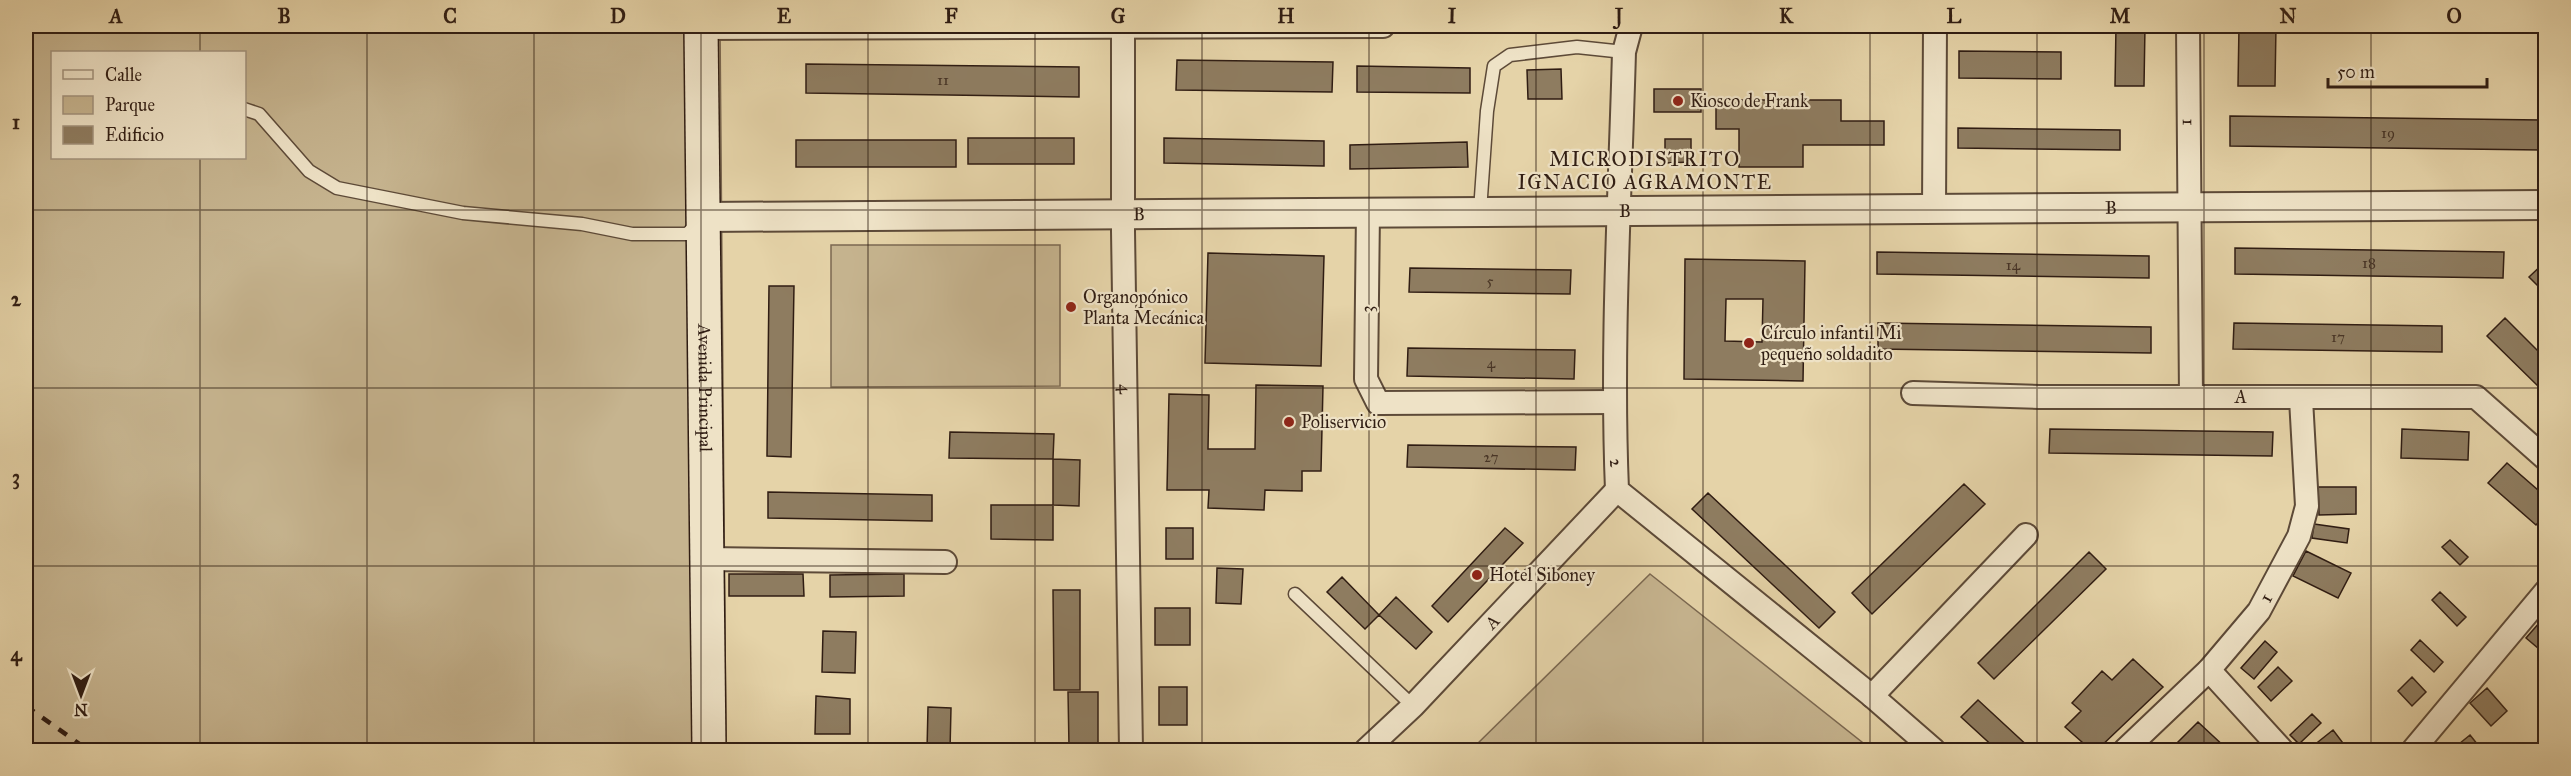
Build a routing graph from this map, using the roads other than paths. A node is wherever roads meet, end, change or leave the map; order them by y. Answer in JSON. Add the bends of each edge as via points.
{"nodes":[{"id":1,"x":1383,"y":26,"type":"edge"},
{"id":2,"x":1631,"y":26,"type":"edge"},
{"id":3,"x":1935,"y":26,"type":"edge"},
{"id":4,"x":2188,"y":26,"type":"edge"},
{"id":5,"x":701,"y":27,"type":"edge"},
{"id":6,"x":1123,"y":27,"type":"junction"},
{"id":7,"x":1624,"y":52,"type":"junction"},
{"id":8,"x":246,"y":110,"type":"edge"},
{"id":9,"x":2546,"y":205,"type":"edge"},
{"id":10,"x":2191,"y":207,"type":"junction"},
{"id":11,"x":1934,"y":209,"type":"junction"},
{"id":12,"x":1618,"y":211,"type":"junction"},
{"id":13,"x":1368,"y":212,"type":"junction"},
{"id":14,"x":1480,"y":212,"type":"junction"},
{"id":15,"x":1123,"y":214,"type":"junction"},
{"id":16,"x":705,"y":217,"type":"junction"},
{"id":17,"x":1913,"y":393,"type":"dead end"},
{"id":18,"x":2191,"y":397,"type":"junction"},
{"id":19,"x":2301,"y":399,"type":"junction"},
{"id":20,"x":1613,"y":402,"type":"junction"},
{"id":21,"x":2546,"y":459,"type":"edge"},
{"id":22,"x":1617,"y":490,"type":"junction"},
{"id":23,"x":2026,"y":535,"type":"dead end"},
{"id":24,"x":707,"y":559,"type":"junction"},
{"id":25,"x":945,"y":562,"type":"dead end"},
{"id":26,"x":2545,"y":592,"type":"edge"},
{"id":27,"x":1295,"y":594,"type":"dead end"},
{"id":28,"x":2209,"y":670,"type":"junction"},
{"id":29,"x":1872,"y":696,"type":"junction"},
{"id":30,"x":1413,"y":706,"type":"junction"},
{"id":31,"x":709,"y":750,"type":"edge"},
{"id":32,"x":1131,"y":750,"type":"edge"},
{"id":33,"x":1366,"y":750,"type":"edge"},
{"id":34,"x":1934,"y":750,"type":"edge"},
{"id":35,"x":2125,"y":750,"type":"edge"},
{"id":36,"x":2282,"y":750,"type":"edge"},
{"id":37,"x":2413,"y":750,"type":"edge"}],
"edges":[{"from":1,"to":6,"type":"street"},
{"from":2,"to":7,"type":"street","name":"2"},
{"from":3,"to":11,"type":"street"},
{"from":4,"to":10,"type":"street","name":"1"},
{"from":5,"to":6,"type":"street"},
{"from":5,"to":16,"type":"main road","name":"Avenida Principal"},
{"from":6,"to":15,"type":"street","name":"4"},
{"from":7,"to":12,"type":"street","name":"2"},
{"from":7,"to":14,"type":"lane","via":[[1577,47],[1510,55],[1494,66]]},
{"from":8,"to":16,"type":"lane","via":[[259,114],[309,171],[337,188],[357,194],[463,213],[582,224],[632,234],[687,234]]},
{"from":9,"to":10,"type":"street","name":"B"},
{"from":10,"to":11,"type":"street","name":"B"},
{"from":10,"to":18,"type":"street","name":"1"},
{"from":11,"to":12,"type":"street","name":"B"},
{"from":12,"to":14,"type":"street","name":"B"},
{"from":12,"to":20,"type":"street","name":"2"},
{"from":13,"to":14,"type":"street","name":"B"},
{"from":13,"to":15,"type":"street","name":"B"},
{"from":13,"to":20,"type":"street","name":"3","via":[[1366,379],[1378,403]]},
{"from":15,"to":16,"type":"street","name":"B"},
{"from":15,"to":32,"type":"street","name":"4"},
{"from":16,"to":24,"type":"main road","name":"Avenida Principal"},
{"from":17,"to":18,"type":"street","name":"A"},
{"from":18,"to":19,"type":"street","name":"A"},
{"from":19,"to":21,"type":"street","name":"A","via":[[2476,397]]},
{"from":19,"to":28,"type":"street","name":"1","via":[[2307,506],[2299,536],[2259,611]]},
{"from":20,"to":22,"type":"street","name":"2"},
{"from":22,"to":29,"type":"street","name":"2"},
{"from":22,"to":30,"type":"street","name":"A"},
{"from":23,"to":29,"type":"street"},
{"from":24,"to":25,"type":"street"},
{"from":24,"to":31,"type":"main road","name":"Avenida Principal"},
{"from":26,"to":37,"type":"street"},
{"from":27,"to":30,"type":"lane"},
{"from":28,"to":35,"type":"street","name":"1"},
{"from":28,"to":36,"type":"street"},
{"from":29,"to":34,"type":"street","name":"2"},
{"from":30,"to":33,"type":"street","name":"A"}]}
